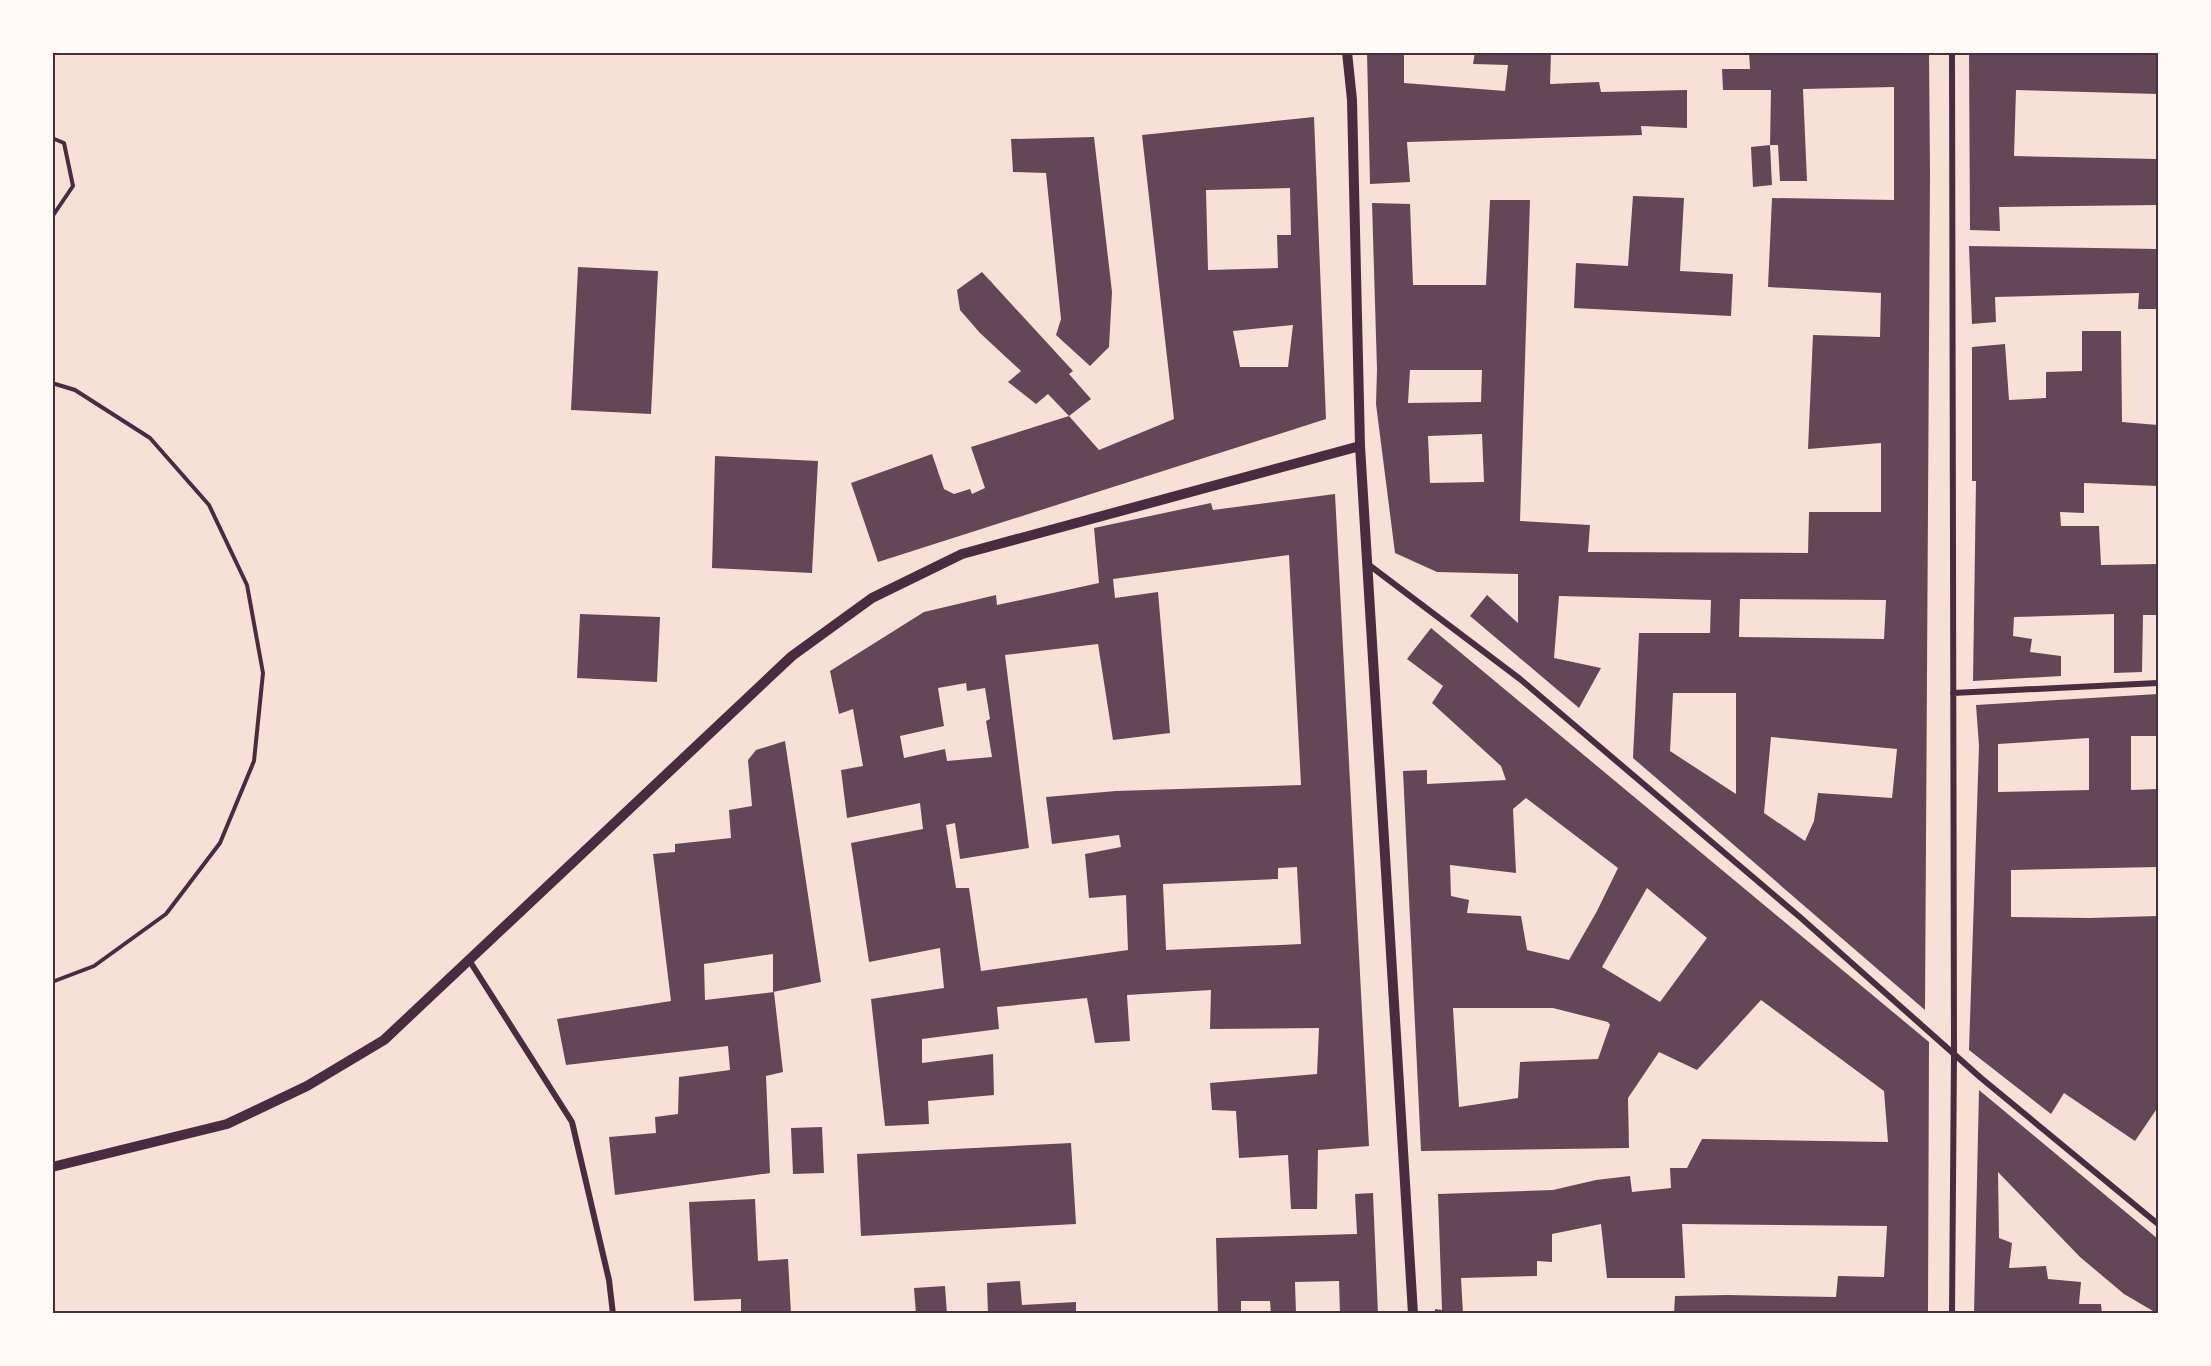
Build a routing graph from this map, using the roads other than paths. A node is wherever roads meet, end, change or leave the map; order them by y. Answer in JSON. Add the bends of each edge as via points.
{"nodes":[{"id":1,"x":1347,"y":52,"type":"edge"},
{"id":2,"x":1952,"y":52,"type":"edge"},
{"id":3,"x":1360,"y":446,"type":"junction"},
{"id":4,"x":1369,"y":565,"type":"junction"},
{"id":5,"x":2158,"y":683,"type":"edge"},
{"id":6,"x":1953,"y":693,"type":"junction"},
{"id":7,"x":469,"y":960,"type":"junction"},
{"id":8,"x":1954,"y":1054,"type":"junction"},
{"id":9,"x":52,"y":1167,"type":"edge"},
{"id":10,"x":2158,"y":1224,"type":"edge"},
{"id":11,"x":613,"y":1314,"type":"edge"},
{"id":12,"x":1413,"y":1314,"type":"edge"},
{"id":13,"x":1952,"y":1314,"type":"edge"}],
"edges":[{"from":1,"to":3,"type":"street","via":[[1352,100]]},
{"from":2,"to":6,"type":"street"},
{"from":3,"to":4,"type":"street"},
{"from":3,"to":7,"type":"street","via":[[962,554],[872,598],[792,656]]},
{"from":4,"to":8,"type":"street","via":[[1520,678]]},
{"from":4,"to":12,"type":"street"},
{"from":5,"to":6,"type":"street"},
{"from":6,"to":8,"type":"street"},
{"from":7,"to":9,"type":"street","via":[[384,1040],[307,1086],[227,1124]]},
{"from":7,"to":11,"type":"street","via":[[572,1122],[609,1280]]},
{"from":8,"to":10,"type":"street"},
{"from":8,"to":13,"type":"street"}]}
